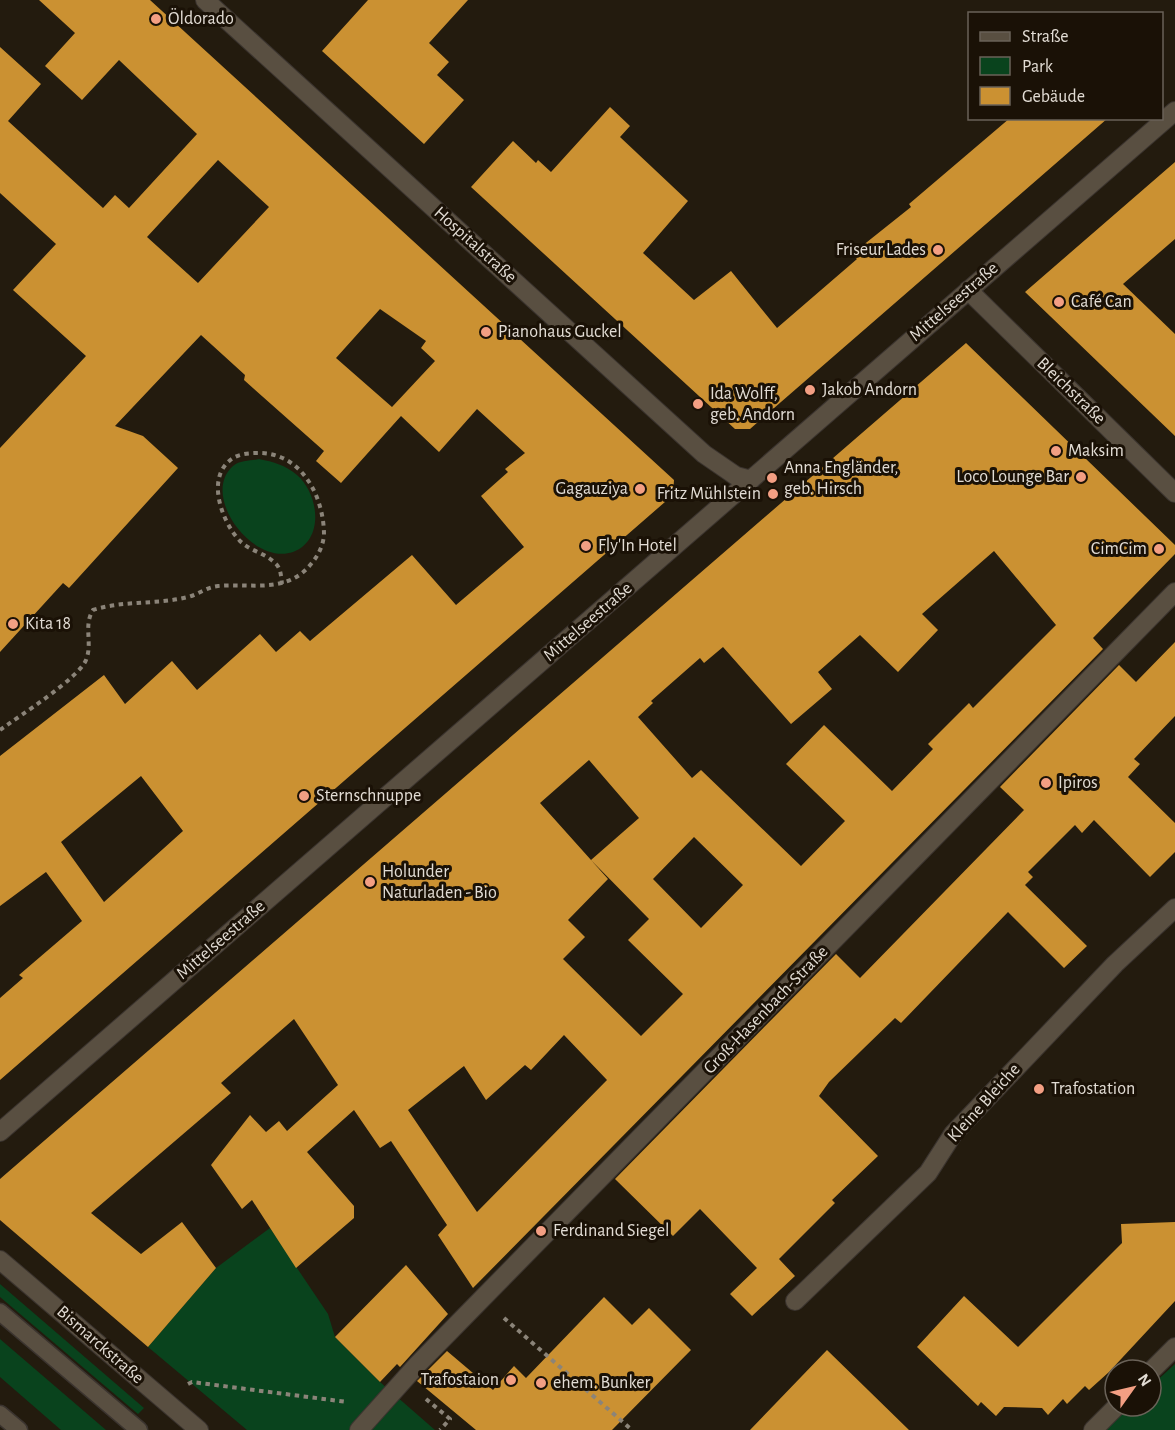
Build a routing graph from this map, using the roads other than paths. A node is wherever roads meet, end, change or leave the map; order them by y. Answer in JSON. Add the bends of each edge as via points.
{"nodes":[{"id":1,"x":205,"y":0,"type":"edge"},
{"id":2,"x":1175,"y":111,"type":"edge"},
{"id":3,"x":968,"y":290,"type":"junction"},
{"id":4,"x":751,"y":480,"type":"junction"},
{"id":5,"x":1175,"y":493,"type":"edge"},
{"id":6,"x":1175,"y":592,"type":"edge"},
{"id":7,"x":1175,"y":908,"type":"edge"},
{"id":8,"x":0,"y":1132,"type":"edge"},
{"id":9,"x":0,"y":1260,"type":"edge"},
{"id":10,"x":795,"y":1301,"type":"dead end"},
{"id":11,"x":0,"y":1312,"type":"edge"},
{"id":12,"x":1175,"y":1347,"type":"edge"},
{"id":13,"x":1163,"y":1359,"type":"edge"},
{"id":14,"x":0,"y":1414,"type":"edge"},
{"id":15,"x":1105,"y":1418,"type":"edge"},
{"id":16,"x":19,"y":1430,"type":"edge"},
{"id":17,"x":139,"y":1430,"type":"edge"},
{"id":18,"x":199,"y":1430,"type":"edge"},
{"id":19,"x":359,"y":1430,"type":"edge"},
{"id":20,"x":1093,"y":1430,"type":"edge"}],
"edges":[{"from":1,"to":4,"type":"street","name":"Hospitalstraße","via":[[704,454],[736,476]]},
{"from":2,"to":3,"type":"street","name":"Mittelseestraße"},
{"from":3,"to":4,"type":"street","name":"Mittelseestraße"},
{"from":3,"to":5,"type":"street","name":"Bleichstraße"},
{"from":4,"to":8,"type":"street","name":"Mittelseestraße"},
{"from":6,"to":19,"type":"street","name":"Groß-Hasenbach-Straße","via":[[391,1392]]},
{"from":7,"to":10,"type":"street","name":"Kleine Bleiche","via":[[1115,964],[953,1134],[928,1173]]},
{"from":9,"to":18,"type":"street","name":"Bismarckstraße"},
{"from":11,"to":17,"type":"lane"},
{"from":12,"to":13,"type":"street"},
{"from":14,"to":16,"type":"lane"},
{"from":15,"to":20,"type":"street"}]}
